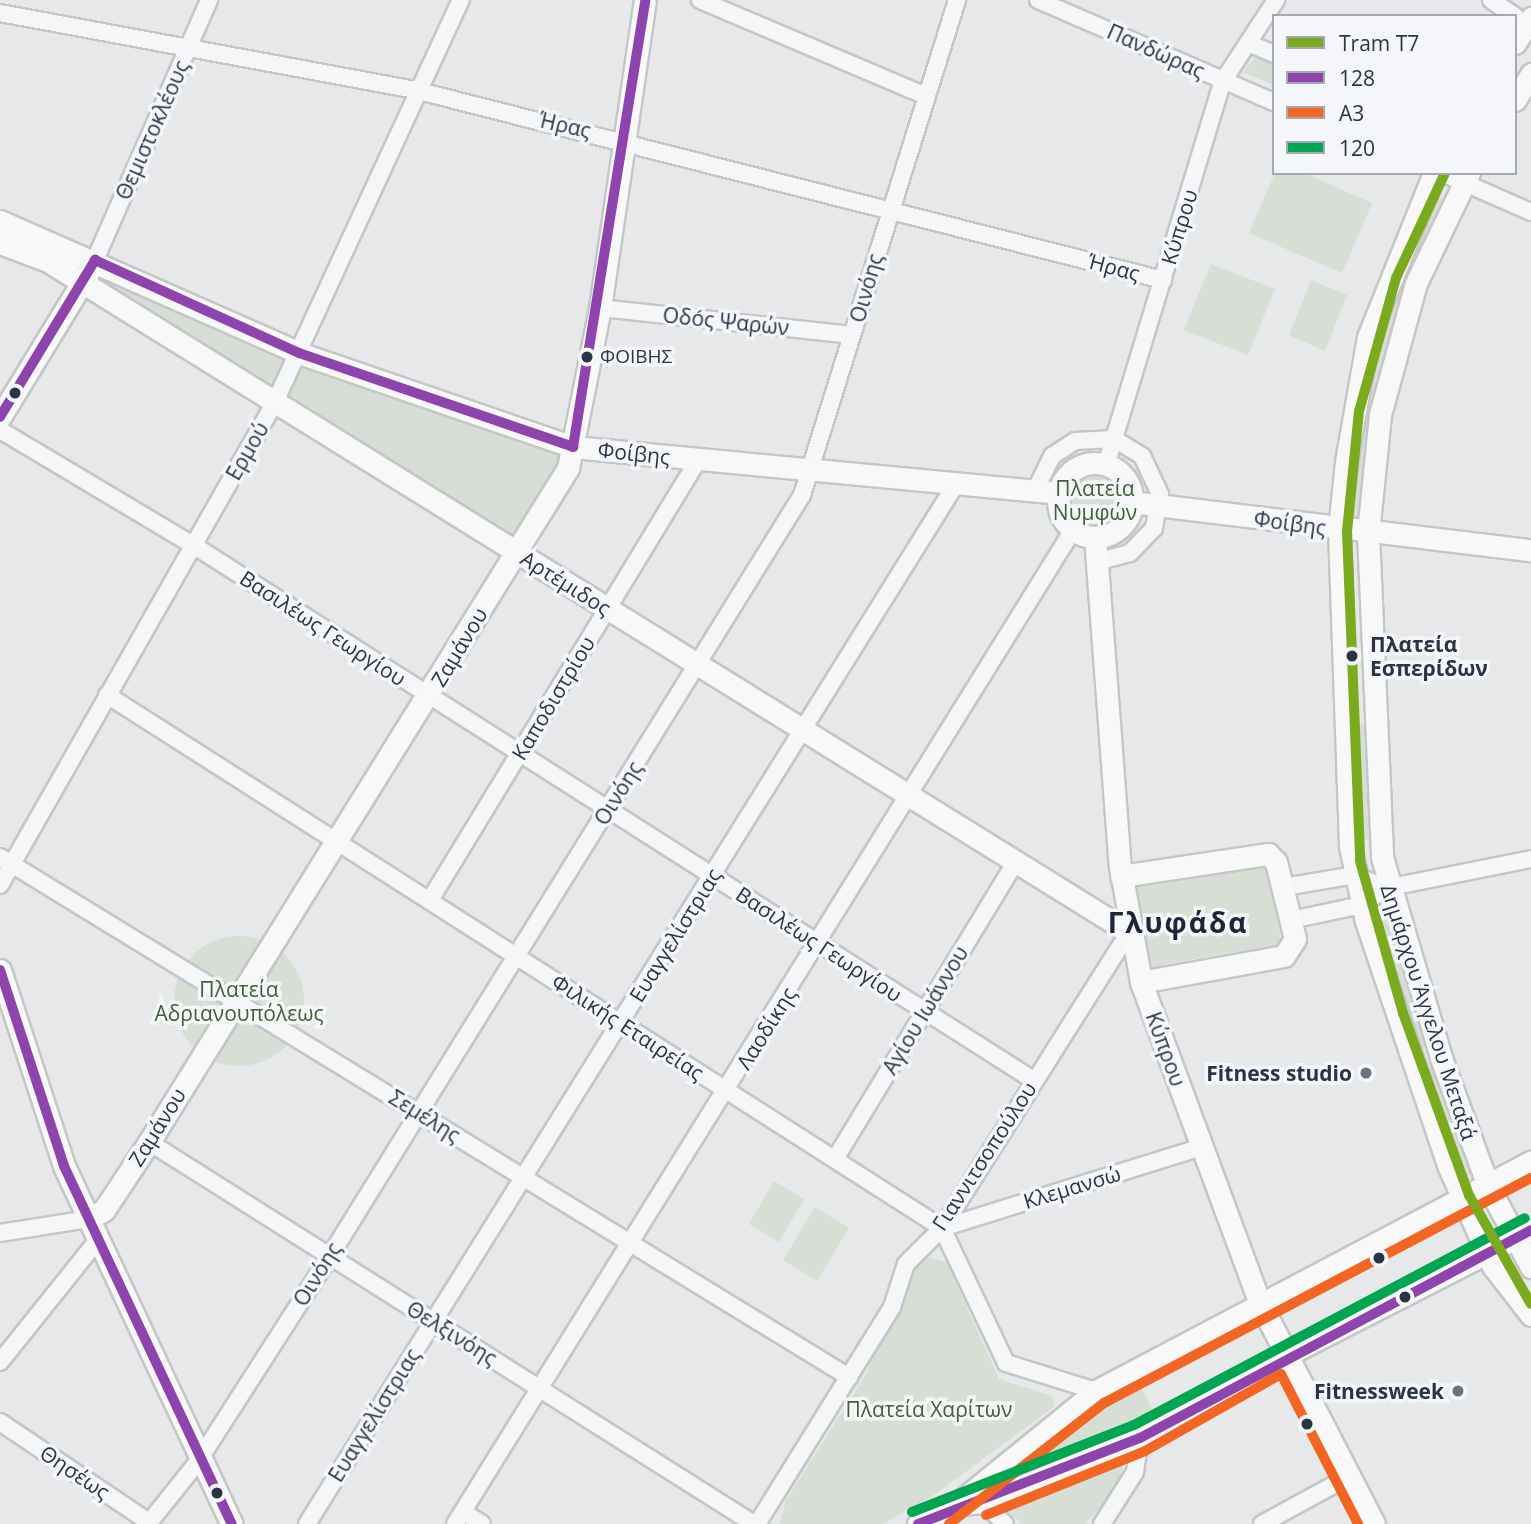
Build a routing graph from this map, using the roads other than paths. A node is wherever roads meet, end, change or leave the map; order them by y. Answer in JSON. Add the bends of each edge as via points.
{"nodes":[{"id":1,"x":209,"y":0,"type":"edge"},
{"id":2,"x":461,"y":0,"type":"edge"},
{"id":3,"x":645,"y":0,"type":"edge"},
{"id":4,"x":700,"y":0,"type":"edge"},
{"id":5,"x":957,"y":0,"type":"edge"},
{"id":6,"x":1038,"y":0,"type":"edge"},
{"id":7,"x":1276,"y":0,"type":"edge"},
{"id":8,"x":1491,"y":0,"type":"edge"},
{"id":9,"x":0,"y":13,"type":"edge"},
{"id":10,"x":1515,"y":14,"type":"edge"},
{"id":11,"x":1522,"y":18,"type":"edge"},
{"id":12,"x":1517,"y":36,"type":"edge"},
{"id":13,"x":1248,"y":43,"type":"junction"},
{"id":14,"x":188,"y":48,"type":"junction"},
{"id":15,"x":1272,"y":53,"type":"edge"},
{"id":16,"x":1531,"y":74,"type":"edge"},
{"id":17,"x":1223,"y":81,"type":"junction"},
{"id":18,"x":419,"y":92,"type":"junction"},
{"id":19,"x":924,"y":95,"type":"junction"},
{"id":20,"x":1517,"y":97,"type":"edge"},
{"id":21,"x":1272,"y":101,"type":"edge"},
{"id":22,"x":627,"y":139,"type":"junction"},
{"id":23,"x":1433,"y":175,"type":"edge"},
{"id":24,"x":1466,"y":178,"type":"edge"},
{"id":25,"x":890,"y":209,"type":"junction"},
{"id":26,"x":1531,"y":212,"type":"edge"},
{"id":27,"x":1,"y":226,"type":"edge"},
{"id":28,"x":95,"y":260,"type":"junction"},
{"id":29,"x":1163,"y":280,"type":"junction"},
{"id":30,"x":82,"y":283,"type":"junction"},
{"id":31,"x":600,"y":308,"type":"junction"},
{"id":32,"x":852,"y":335,"type":"junction"},
{"id":33,"x":299,"y":353,"type":"junction"},
{"id":34,"x":275,"y":402,"type":"junction"},
{"id":35,"x":0,"y":417,"type":"edge"},
{"id":36,"x":0,"y":430,"type":"edge"},
{"id":37,"x":1114,"y":439,"type":"junction"},
{"id":38,"x":573,"y":447,"type":"junction"},
{"id":39,"x":698,"y":460,"type":"junction"},
{"id":40,"x":1106,"y":465,"type":"junction"},
{"id":41,"x":810,"y":472,"type":"junction"},
{"id":42,"x":954,"y":487,"type":"junction"},
{"id":43,"x":1035,"y":491,"type":"junction"},
{"id":44,"x":1059,"y":493,"type":"junction"},
{"id":45,"x":1132,"y":502,"type":"junction"},
{"id":46,"x":1160,"y":505,"type":"junction"},
{"id":47,"x":1073,"y":530,"type":"junction"},
{"id":48,"x":1339,"y":530,"type":"junction"},
{"id":49,"x":1368,"y":533,"type":"junction"},
{"id":50,"x":1095,"y":537,"type":"junction"},
{"id":51,"x":193,"y":545,"type":"junction"},
{"id":52,"x":1531,"y":550,"type":"edge"},
{"id":53,"x":516,"y":552,"type":"junction"},
{"id":54,"x":1097,"y":562,"type":"junction"},
{"id":55,"x":608,"y":608,"type":"junction"},
{"id":56,"x":698,"y":664,"type":"junction"},
{"id":57,"x":107,"y":695,"type":"junction"},
{"id":58,"x":429,"y":695,"type":"junction"},
{"id":59,"x":803,"y":730,"type":"junction"},
{"id":60,"x":520,"y":753,"type":"junction"},
{"id":61,"x":912,"y":797,"type":"junction"},
{"id":62,"x":608,"y":809,"type":"junction"},
{"id":63,"x":337,"y":841,"type":"junction"},
{"id":64,"x":1531,"y":859,"type":"edge"},
{"id":65,"x":6,"y":860,"type":"edge"},
{"id":66,"x":1016,"y":861,"type":"junction"},
{"id":67,"x":1355,"y":875,"type":"junction"},
{"id":68,"x":712,"y":876,"type":"junction"},
{"id":69,"x":1121,"y":876,"type":"junction"},
{"id":70,"x":0,"y":885,"type":"edge"},
{"id":71,"x":1284,"y":887,"type":"junction"},
{"id":72,"x":1386,"y":888,"type":"junction"},
{"id":73,"x":430,"y":901,"type":"junction"},
{"id":74,"x":1362,"y":905,"type":"junction"},
{"id":75,"x":1291,"y":920,"type":"junction"},
{"id":76,"x":1129,"y":932,"type":"junction"},
{"id":77,"x":819,"y":944,"type":"junction"},
{"id":78,"x":517,"y":956,"type":"junction"},
{"id":79,"x":0,"y":970,"type":"edge"},
{"id":80,"x":1141,"y":982,"type":"junction"},
{"id":81,"x":236,"y":1003,"type":"junction"},
{"id":82,"x":923,"y":1010,"type":"junction"},
{"id":83,"x":620,"y":1022,"type":"junction"},
{"id":84,"x":1033,"y":1080,"type":"junction"},
{"id":85,"x":727,"y":1090,"type":"junction"},
{"id":86,"x":417,"y":1110,"type":"junction"},
{"id":87,"x":149,"y":1142,"type":"junction"},
{"id":88,"x":1202,"y":1147,"type":"junction"},
{"id":89,"x":835,"y":1159,"type":"junction"},
{"id":90,"x":1531,"y":1162,"type":"edge"},
{"id":91,"x":523,"y":1178,"type":"junction"},
{"id":92,"x":1488,"y":1186,"type":"junction"},
{"id":93,"x":1462,"y":1199,"type":"junction"},
{"id":94,"x":88,"y":1219,"type":"junction"},
{"id":95,"x":942,"y":1228,"type":"junction"},
{"id":96,"x":0,"y":1233,"type":"edge"},
{"id":97,"x":1522,"y":1235,"type":"edge"},
{"id":98,"x":97,"y":1241,"type":"junction"},
{"id":99,"x":631,"y":1243,"type":"junction"},
{"id":100,"x":1487,"y":1254,"type":"junction"},
{"id":101,"x":330,"y":1255,"type":"junction"},
{"id":102,"x":1531,"y":1267,"type":"edge"},
{"id":103,"x":1260,"y":1303,"type":"junction"},
{"id":104,"x":1531,"y":1315,"type":"edge"},
{"id":105,"x":433,"y":1321,"type":"junction"},
{"id":106,"x":1287,"y":1355,"type":"junction"},
{"id":107,"x":0,"y":1362,"type":"edge"},
{"id":108,"x":849,"y":1377,"type":"junction"},
{"id":109,"x":540,"y":1389,"type":"junction"},
{"id":110,"x":1096,"y":1391,"type":"junction"},
{"id":111,"x":0,"y":1422,"type":"edge"},
{"id":112,"x":1140,"y":1438,"type":"junction"},
{"id":113,"x":200,"y":1460,"type":"junction"},
{"id":114,"x":1350,"y":1476,"type":"junction"},
{"id":115,"x":983,"y":1502,"type":"junction"},
{"id":116,"x":957,"y":1504,"type":"junction"},
{"id":117,"x":459,"y":1518,"type":"edge"},
{"id":118,"x":148,"y":1523,"type":"edge"},
{"id":119,"x":232,"y":1524,"type":"edge"},
{"id":120,"x":307,"y":1524,"type":"edge"},
{"id":121,"x":482,"y":1524,"type":"edge"},
{"id":122,"x":756,"y":1524,"type":"edge"},
{"id":123,"x":918,"y":1524,"type":"edge"},
{"id":124,"x":1005,"y":1524,"type":"edge"},
{"id":125,"x":1102,"y":1524,"type":"edge"},
{"id":126,"x":1262,"y":1524,"type":"edge"},
{"id":127,"x":1374,"y":1524,"type":"edge"}],
"edges":[{"from":1,"to":14,"type":"street","name":"Θεμιστοκλέους"},
{"from":2,"to":18,"type":"street","name":"Ερμού"},
{"from":3,"to":22,"type":"street","name":"Ζαμάνου"},
{"from":4,"to":19,"type":"street"},
{"from":5,"to":19,"type":"street","name":"Οινόης"},
{"from":6,"to":17,"type":"street","name":"Πανδώρας"},
{"from":7,"to":13,"type":"street","name":"Κύπρου"},
{"from":8,"to":10,"type":"street"},
{"from":9,"to":14,"type":"street","name":"Ήρας"},
{"from":11,"to":12,"type":"street"},
{"from":13,"to":15,"type":"street"},
{"from":13,"to":17,"type":"street","name":"Κύπρου"},
{"from":14,"to":18,"type":"street","name":"Ήρας"},
{"from":14,"to":28,"type":"street","name":"Θεμιστοκλέους"},
{"from":16,"to":20,"type":"street"},
{"from":17,"to":21,"type":"street","name":"Πανδώρας"},
{"from":17,"to":29,"type":"street","name":"Κύπρου"},
{"from":18,"to":22,"type":"street","name":"Ήρας"},
{"from":18,"to":33,"type":"street","name":"Ερμού"},
{"from":19,"to":25,"type":"street","name":"Οινόης"},
{"from":22,"to":25,"type":"street","name":"Ήρας"},
{"from":22,"to":31,"type":"street","name":"Ζαμάνου"},
{"from":23,"to":48,"type":"street","name":"Δημάρχου Άγγελου Μεταξά","via":[[1368,337]]},
{"from":24,"to":26,"type":"street"},
{"from":24,"to":49,"type":"street","name":"Δημάρχου Άγγελου Μεταξά","via":[[1416,283],[1395,349],[1380,415]]},
{"from":25,"to":29,"type":"street","name":"Ήρας"},
{"from":25,"to":32,"type":"street","name":"Οινόης"},
{"from":27,"to":28,"type":"street","name":"Φοίβης"},
{"from":27,"to":30,"type":"street","name":"Αρτέμιδος"},
{"from":28,"to":30,"type":"street"},
{"from":28,"to":33,"type":"street","name":"Φοίβης"},
{"from":29,"to":37,"type":"street","name":"Κύπρου"},
{"from":30,"to":34,"type":"street","name":"Αρτέμιδος"},
{"from":30,"to":35,"type":"street"},
{"from":31,"to":32,"type":"street","name":"Οδóς Ψαρών"},
{"from":31,"to":38,"type":"street","name":"Ζαμάνου"},
{"from":32,"to":41,"type":"street","name":"Οινόης"},
{"from":33,"to":34,"type":"street","name":"Ερμού"},
{"from":33,"to":38,"type":"street","name":"Φοίβης"},
{"from":34,"to":51,"type":"street","name":"Ερμού"},
{"from":34,"to":53,"type":"street","name":"Αρτέμιδος"},
{"from":36,"to":51,"type":"street","name":"Βασιλέως Γεωργίου"},
{"from":37,"to":40,"type":"street","name":"Κύπρου"},
{"from":37,"to":43,"type":"street","via":[[1087,438],[1063,447],[1044,466]]},
{"from":37,"to":46,"type":"street","via":[[1149,464]]},
{"from":38,"to":39,"type":"street","name":"Φοίβης"},
{"from":38,"to":53,"type":"street","name":"Ζαμάνου","via":[[568,468]]},
{"from":39,"to":41,"type":"street","name":"Φοίβης"},
{"from":39,"to":55,"type":"street","name":"Καποδιστρίου"},
{"from":40,"to":44,"type":"street","via":[[1078,468]]},
{"from":40,"to":45,"type":"street","via":[[1126,479]]},
{"from":41,"to":42,"type":"street","name":"Φοίβης"},
{"from":41,"to":56,"type":"street","name":"Οινόης","via":[[802,495]]},
{"from":42,"to":43,"type":"street","name":"Φοίβης"},
{"from":42,"to":59,"type":"street","name":"Ευαγγελίστριας"},
{"from":43,"to":44,"type":"street","name":"Φοίβης"},
{"from":44,"to":47,"type":"street","via":[[1061,514]]},
{"from":45,"to":46,"type":"street","name":"Φοίβης"},
{"from":45,"to":50,"type":"street","via":[[1116,531]]},
{"from":46,"to":48,"type":"street","name":"Φοίβης"},
{"from":46,"to":54,"type":"street","via":[[1140,546]]},
{"from":47,"to":50,"type":"street"},
{"from":47,"to":61,"type":"street","name":"Λαοδίκης"},
{"from":48,"to":49,"type":"street","name":"Φοίβης"},
{"from":48,"to":67,"type":"street","name":"Δημάρχου Άγγελου Μεταξά"},
{"from":49,"to":52,"type":"street","name":"Φοίβης"},
{"from":49,"to":72,"type":"street","name":"Δημάρχου Άγγελου Μεταξά"},
{"from":50,"to":54,"type":"street","name":"Κύπρου"},
{"from":51,"to":57,"type":"street","name":"Ερμού"},
{"from":51,"to":58,"type":"street","name":"Βασιλέως Γεωργίου"},
{"from":53,"to":55,"type":"street","name":"Αρτέμιδος"},
{"from":53,"to":58,"type":"street","name":"Ζαμάνου"},
{"from":54,"to":69,"type":"street","name":"Κύπρου"},
{"from":55,"to":56,"type":"street","name":"Αρτέμιδος"},
{"from":55,"to":60,"type":"street","name":"Καποδιστρίου"},
{"from":56,"to":59,"type":"street","name":"Αρτέμιδος"},
{"from":56,"to":62,"type":"street","name":"Οινόης"},
{"from":57,"to":63,"type":"street","name":"Φιλικής Εταιρείας"},
{"from":57,"to":65,"type":"street","name":"Ερμού"},
{"from":58,"to":60,"type":"street","name":"Βασιλέως Γεωργίου"},
{"from":58,"to":63,"type":"street","name":"Ζαμάνου"},
{"from":59,"to":61,"type":"street","name":"Αρτέμιδος"},
{"from":59,"to":68,"type":"street","name":"Ευαγγελίστριας"},
{"from":60,"to":62,"type":"street","name":"Βασιλέως Γεωργίου"},
{"from":60,"to":73,"type":"street","name":"Καποδιστρίου"},
{"from":61,"to":66,"type":"street","name":"Αρτέμιδος"},
{"from":61,"to":77,"type":"street","name":"Λαοδίκης"},
{"from":62,"to":68,"type":"street","name":"Βασιλέως Γεωργίου"},
{"from":62,"to":78,"type":"street","name":"Οινόης"},
{"from":63,"to":73,"type":"street","name":"Φιλικής Εταιρείας"},
{"from":63,"to":81,"type":"street","name":"Ζαμάνου"},
{"from":64,"to":72,"type":"street"},
{"from":65,"to":70,"type":"street","name":"Ερμού"},
{"from":65,"to":81,"type":"street","name":"Σεμέλης"},
{"from":66,"to":76,"type":"street","name":"Αρτέμιδος"},
{"from":66,"to":82,"type":"street","name":"Αγίου Ιωάννου"},
{"from":67,"to":71,"type":"street"},
{"from":67,"to":72,"type":"street"},
{"from":67,"to":74,"type":"street","name":"Δημάρχου Άγγελου Μεταξά"},
{"from":68,"to":77,"type":"street","name":"Βασιλέως Γεωργίου"},
{"from":68,"to":83,"type":"street","name":"Ευαγγελίστριας"},
{"from":69,"to":71,"type":"street","via":[[1263,853],[1276,862]]},
{"from":69,"to":76,"type":"street","name":"Κύπρου"},
{"from":71,"to":75,"type":"street"},
{"from":72,"to":74,"type":"street"},
{"from":72,"to":92,"type":"street","name":"Δημάρχου Άγγελου Μεταξά"},
{"from":73,"to":78,"type":"street","name":"Φιλικής Εταιρείας"},
{"from":74,"to":75,"type":"street"},
{"from":74,"to":93,"type":"street","name":"Δημάρχου Άγγελου Μεταξά"},
{"from":75,"to":80,"type":"street","via":[[1294,944],[1284,956]]},
{"from":76,"to":80,"type":"street","name":"Κύπρου"},
{"from":76,"to":84,"type":"street","name":"Γιαννιτσοπούλου"},
{"from":77,"to":82,"type":"street","name":"Βασιλέως Γεωργίου"},
{"from":77,"to":85,"type":"street","name":"Λαοδίκης"},
{"from":78,"to":83,"type":"street","name":"Φιλικής Εταιρείας"},
{"from":78,"to":86,"type":"street","name":"Οινόης"},
{"from":79,"to":94,"type":"street"},
{"from":80,"to":88,"type":"street","name":"Κύπρου"},
{"from":81,"to":86,"type":"street","name":"Σεμέλης"},
{"from":81,"to":87,"type":"street","name":"Ζαμάνου"},
{"from":82,"to":84,"type":"street","name":"Βασιλέως Γεωργίου"},
{"from":82,"to":89,"type":"street","name":"Αγίου Ιωάννου"},
{"from":83,"to":85,"type":"street","name":"Φιλικής Εταιρείας"},
{"from":83,"to":91,"type":"street","name":"Ευαγγελίστριας"},
{"from":84,"to":95,"type":"street","name":"Γιαννιτσοπούλου"},
{"from":85,"to":89,"type":"street","name":"Φιλικής Εταιρείας"},
{"from":85,"to":99,"type":"street","name":"Λαοδίκης"},
{"from":86,"to":91,"type":"street","name":"Σεμέλης"},
{"from":86,"to":101,"type":"street","name":"Οινόης"},
{"from":87,"to":94,"type":"street","name":"Ζαμάνου","via":[[104,1210]]},
{"from":87,"to":101,"type":"street","name":"Θελξινόης"},
{"from":88,"to":95,"type":"street","name":"Κλεμανσώ"},
{"from":88,"to":103,"type":"street","name":"Κύπρου"},
{"from":89,"to":95,"type":"street","name":"Φιλικής Εταιρείας"},
{"from":90,"to":92,"type":"street"},
{"from":91,"to":99,"type":"street","name":"Σεμέλης"},
{"from":91,"to":105,"type":"street","name":"Ευαγγελίστριας"},
{"from":92,"to":93,"type":"street"},
{"from":92,"to":97,"type":"street","name":"Δημάρχου Άγγελου Μεταξά"},
{"from":93,"to":100,"type":"street","name":"Δημάρχου Άγγελου Μεταξά"},
{"from":93,"to":103,"type":"street"},
{"from":94,"to":96,"type":"street"},
{"from":94,"to":98,"type":"street"},
{"from":95,"to":108,"type":"street","name":"Γιαννιτσοπούλου","via":[[905,1264],[892,1307]]},
{"from":95,"to":110,"type":"street","via":[[1006,1363]]},
{"from":97,"to":100,"type":"street"},
{"from":97,"to":102,"type":"street","name":"Δημάρχου Άγγελου Μεταξά"},
{"from":98,"to":107,"type":"street"},
{"from":98,"to":113,"type":"street"},
{"from":99,"to":108,"type":"street","name":"Σεμέλης"},
{"from":99,"to":109,"type":"street","name":"Λαοδίκης"},
{"from":100,"to":104,"type":"street","name":"Δημάρχου Άγγελου Μεταξά"},
{"from":100,"to":106,"type":"street"},
{"from":101,"to":105,"type":"street","name":"Θελξινόης"},
{"from":101,"to":113,"type":"street","name":"Οινόης"},
{"from":103,"to":106,"type":"street","name":"Κύπρου"},
{"from":103,"to":110,"type":"street"},
{"from":105,"to":109,"type":"street","name":"Θελξινόης"},
{"from":105,"to":120,"type":"street","name":"Ευαγγελίστριας"},
{"from":106,"to":112,"type":"street"},
{"from":106,"to":114,"type":"street","name":"Κύπρου"},
{"from":108,"to":122,"type":"street","name":"Γιαννιτσοπούλου"},
{"from":109,"to":117,"type":"street","name":"Λαοδίκης"},
{"from":109,"to":122,"type":"street","name":"Θελξινόης"},
{"from":110,"to":116,"type":"street"},
{"from":111,"to":118,"type":"street","name":"Θησέως"},
{"from":112,"to":115,"type":"street"},
{"from":112,"to":125,"type":"street","via":[[1135,1472]]},
{"from":113,"to":118,"type":"street","name":"Οινόης"},
{"from":113,"to":119,"type":"street"},
{"from":114,"to":126,"type":"street"},
{"from":114,"to":127,"type":"street","name":"Κύπρου"},
{"from":115,"to":116,"type":"street"},
{"from":115,"to":124,"type":"street"},
{"from":116,"to":123,"type":"street"},
{"from":117,"to":121,"type":"street"}]}
